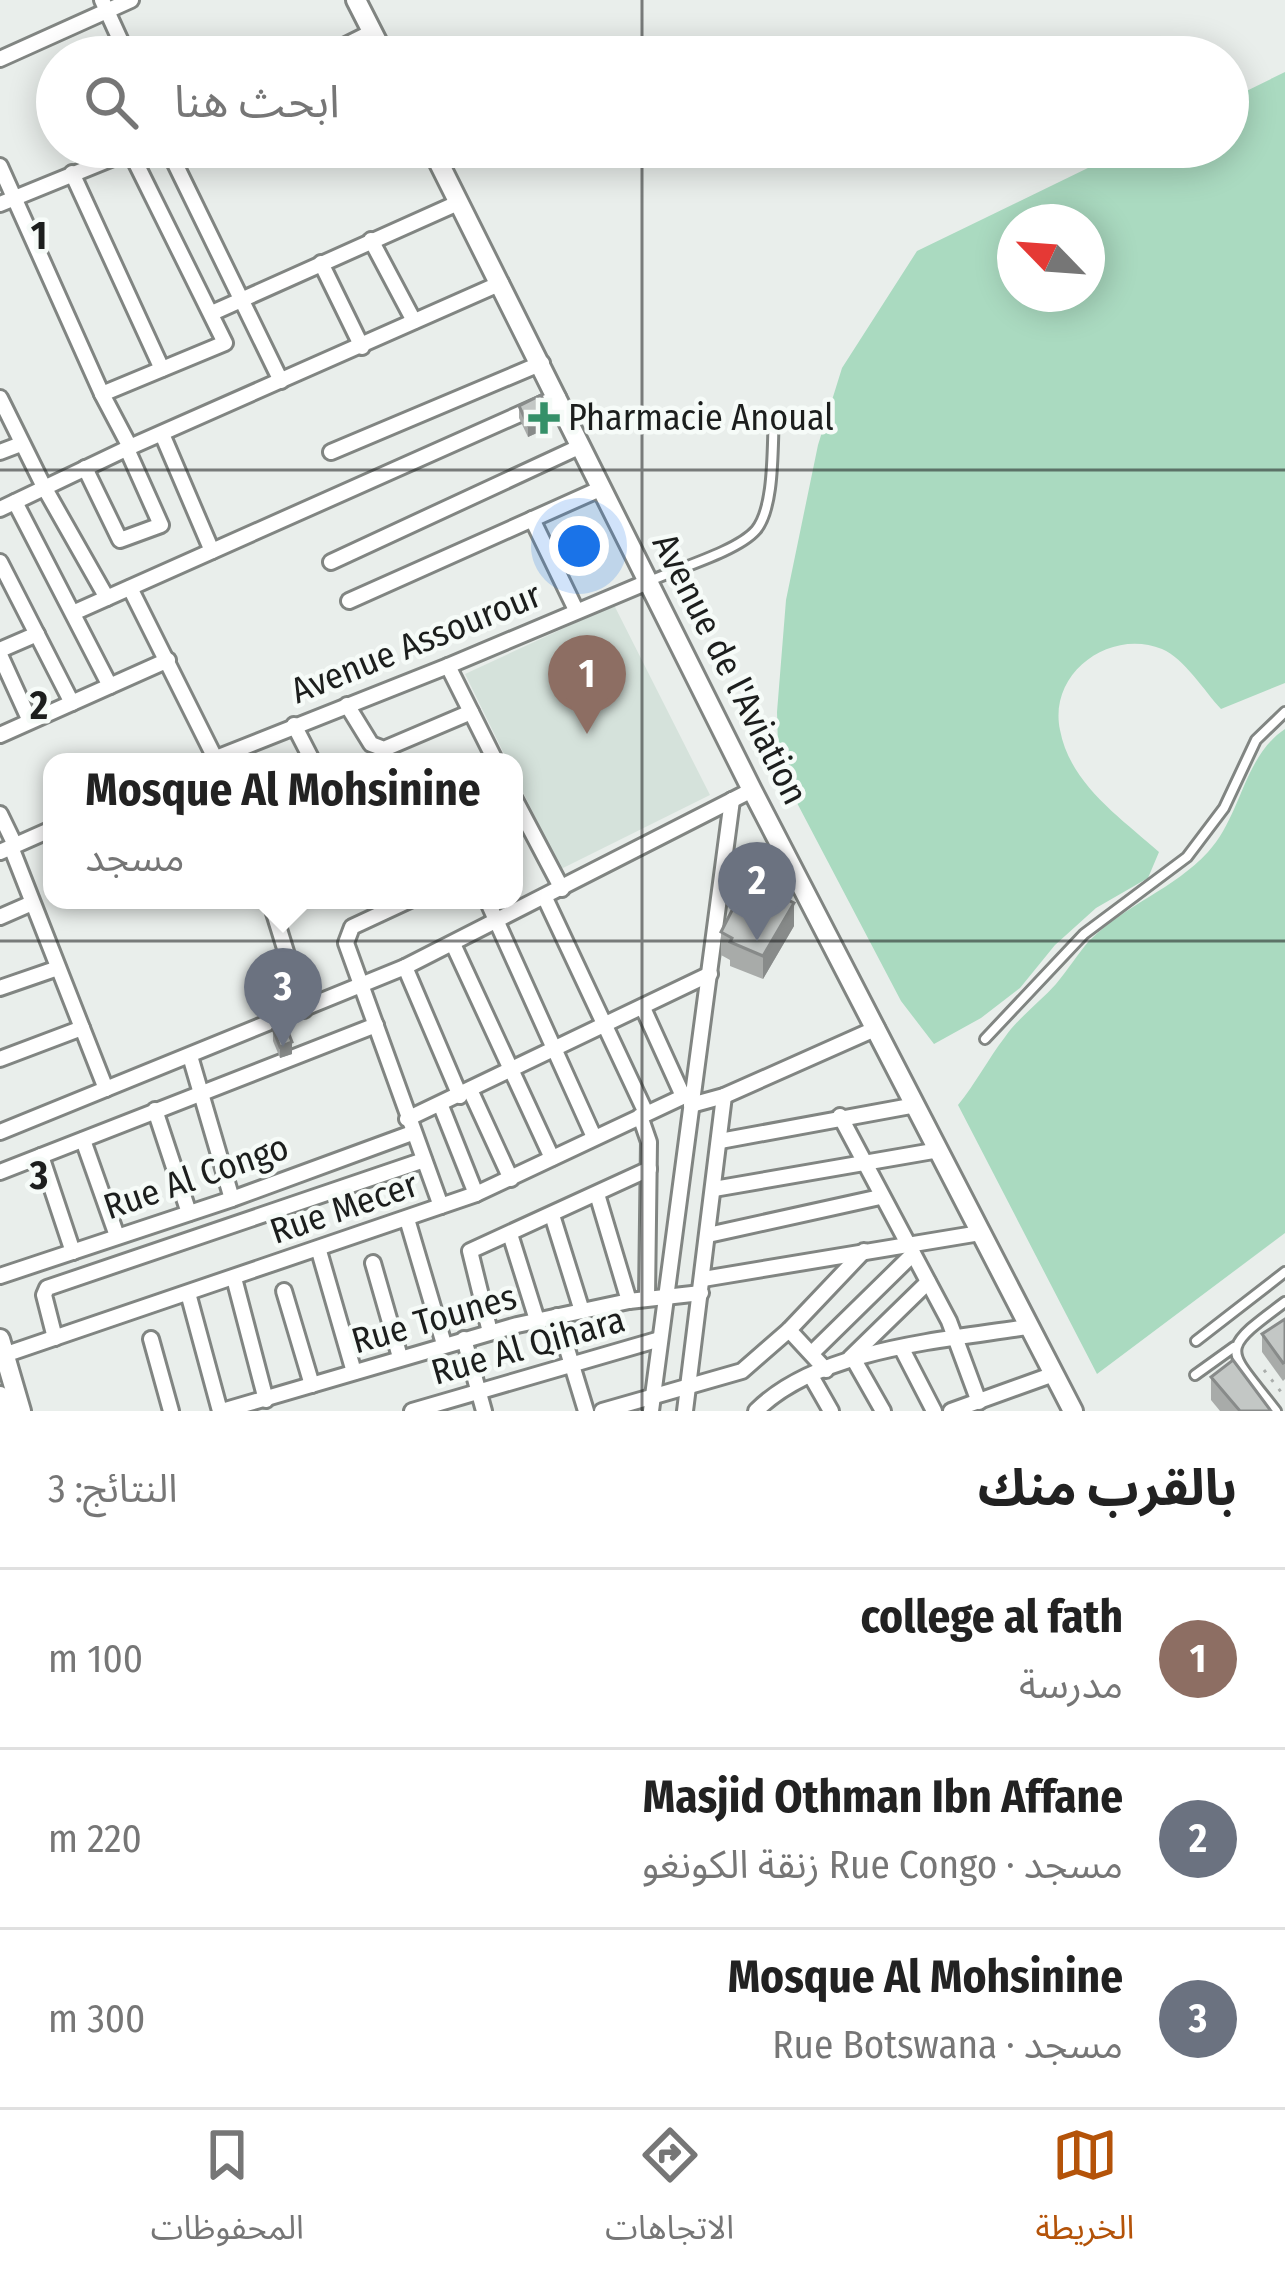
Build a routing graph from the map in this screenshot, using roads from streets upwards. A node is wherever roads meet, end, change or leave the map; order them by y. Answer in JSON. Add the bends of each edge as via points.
{"nodes":[{"id":1,"x":131,"y":0,"type":"edge"},
{"id":2,"x":356,"y":0,"type":"edge"},
{"id":3,"x":105,"y":6,"type":"edge"},
{"id":4,"x":372,"y":32,"type":"junction"},
{"id":5,"x":44,"y":36,"type":"edge"},
{"id":6,"x":119,"y":36,"type":"edge"},
{"id":7,"x":364,"y":36,"type":"edge"},
{"id":8,"x":374,"y":36,"type":"edge"},
{"id":9,"x":36,"y":40,"type":"edge"},
{"id":10,"x":0,"y":58,"type":"edge"},
{"id":11,"x":0,"y":166,"type":"edge"},
{"id":12,"x":84,"y":168,"type":"edge"},
{"id":13,"x":144,"y":168,"type":"edge"},
{"id":14,"x":178,"y":168,"type":"edge"},
{"id":15,"x":442,"y":168,"type":"edge"},
{"id":16,"x":71,"y":173,"type":"junction"},
{"id":17,"x":8,"y":201,"type":"edge"},
{"id":18,"x":460,"y":202,"type":"junction"},
{"id":19,"x":371,"y":241,"type":"junction"},
{"id":20,"x":321,"y":263,"type":"junction"},
{"id":21,"x":501,"y":283,"type":"junction"},
{"id":22,"x":244,"y":299,"type":"junction"},
{"id":23,"x":212,"y":313,"type":"junction"},
{"id":24,"x":414,"y":321,"type":"junction"},
{"id":25,"x":362,"y":347,"type":"junction"},
{"id":26,"x":542,"y":363,"type":"junction"},
{"id":27,"x":162,"y":369,"type":"junction"},
{"id":28,"x":281,"y":381,"type":"junction"},
{"id":29,"x":102,"y":394,"type":"junction"},
{"id":30,"x":558,"y":397,"type":"junction"},
{"id":31,"x":0,"y":398,"type":"edge"},
{"id":32,"x":162,"y":434,"type":"junction"},
{"id":33,"x":21,"y":444,"type":"junction"},
{"id":34,"x":581,"y":446,"type":"junction"},
{"id":35,"x":129,"y":448,"type":"junction"},
{"id":36,"x":0,"y":452,"type":"edge"},
{"id":37,"x":331,"y":452,"type":"dead end"},
{"id":38,"x":85,"y":468,"type":"junction"},
{"id":39,"x":44,"y":488,"type":"junction"},
{"id":40,"x":602,"y":488,"type":"junction"},
{"id":41,"x":8,"y":506,"type":"edge"},
{"id":42,"x":532,"y":519,"type":"junction"},
{"id":43,"x":212,"y":551,"type":"junction"},
{"id":44,"x":0,"y":562,"type":"edge"},
{"id":45,"x":331,"y":562,"type":"dead end"},
{"id":46,"x":650,"y":581,"type":"junction"},
{"id":47,"x":130,"y":588,"type":"junction"},
{"id":48,"x":107,"y":598,"type":"junction"},
{"id":49,"x":349,"y":601,"type":"dead end"},
{"id":50,"x":576,"y":610,"type":"junction"},
{"id":51,"x":73,"y":614,"type":"junction"},
{"id":52,"x":37,"y":634,"type":"junction"},
{"id":53,"x":0,"y":653,"type":"edge"},
{"id":54,"x":168,"y":660,"type":"junction"},
{"id":55,"x":448,"y":666,"type":"junction"},
{"id":56,"x":110,"y":686,"type":"junction"},
{"id":57,"x":72,"y":703,"type":"junction"},
{"id":58,"x":347,"y":705,"type":"junction"},
{"id":59,"x":471,"y":712,"type":"junction"},
{"id":60,"x":30,"y":721,"type":"junction"},
{"id":61,"x":294,"y":725,"type":"junction"},
{"id":62,"x":0,"y":734,"type":"edge"},
{"id":63,"x":209,"y":753,"type":"edge"},
{"id":64,"x":231,"y":753,"type":"edge"},
{"id":65,"x":308,"y":753,"type":"edge"},
{"id":66,"x":492,"y":753,"type":"edge"},
{"id":67,"x":752,"y":790,"type":"junction"},
{"id":68,"x":732,"y":800,"type":"junction"},
{"id":69,"x":0,"y":814,"type":"edge"},
{"id":70,"x":523,"y":818,"type":"edge"},
{"id":71,"x":43,"y":833,"type":"edge"},
{"id":72,"x":8,"y":848,"type":"edge"},
{"id":73,"x":562,"y":889,"type":"junction"},
{"id":74,"x":545,"y":898,"type":"junction"},
{"id":75,"x":32,"y":903,"type":"junction"},
{"id":76,"x":273,"y":909,"type":"edge"},
{"id":77,"x":393,"y":909,"type":"edge"},
{"id":78,"x":491,"y":909,"type":"edge"},
{"id":79,"x":523,"y":909,"type":"edge"},
{"id":80,"x":523,"y":909,"type":"edge"},
{"id":81,"x":0,"y":917,"type":"edge"},
{"id":82,"x":496,"y":922,"type":"junction"},
{"id":83,"x":453,"y":944,"type":"junction"},
{"id":84,"x":405,"y":967,"type":"junction"},
{"id":85,"x":58,"y":968,"type":"junction"},
{"id":86,"x":710,"y":974,"type":"junction"},
{"id":87,"x":362,"y":986,"type":"junction"},
{"id":88,"x":0,"y":988,"type":"edge"},
{"id":89,"x":643,"y":1008,"type":"junction"},
{"id":90,"x":304,"y":1010,"type":"junction"},
{"id":91,"x":376,"y":1025,"type":"junction"},
{"id":92,"x":608,"y":1025,"type":"junction"},
{"id":93,"x":82,"y":1028,"type":"junction"},
{"id":94,"x":878,"y":1028,"type":"junction"},
{"id":95,"x":552,"y":1048,"type":"junction"},
{"id":96,"x":190,"y":1056,"type":"junction"},
{"id":97,"x":0,"y":1059,"type":"edge"},
{"id":98,"x":512,"y":1067,"type":"junction"},
{"id":99,"x":106,"y":1089,"type":"junction"},
{"id":100,"x":200,"y":1091,"type":"junction"},
{"id":101,"x":465,"y":1094,"type":"junction"},
{"id":102,"x":724,"y":1096,"type":"junction"},
{"id":103,"x":689,"y":1098,"type":"junction"},
{"id":104,"x":916,"y":1105,"type":"junction"},
{"id":105,"x":442,"y":1106,"type":"junction"},
{"id":106,"x":155,"y":1110,"type":"junction"},
{"id":107,"x":643,"y":1114,"type":"junction"},
{"id":108,"x":840,"y":1116,"type":"junction"},
{"id":109,"x":409,"y":1126,"type":"junction"},
{"id":110,"x":0,"y":1132,"type":"edge"},
{"id":111,"x":594,"y":1137,"type":"junction"},
{"id":112,"x":83,"y":1140,"type":"junction"},
{"id":113,"x":720,"y":1141,"type":"junction"},
{"id":114,"x":939,"y":1150,"type":"junction"},
{"id":115,"x":41,"y":1156,"type":"junction"},
{"id":116,"x":552,"y":1158,"type":"junction"},
{"id":117,"x":424,"y":1160,"type":"junction"},
{"id":118,"x":862,"y":1161,"type":"junction"},
{"id":119,"x":649,"y":1169,"type":"junction"},
{"id":120,"x":0,"y":1172,"type":"edge"},
{"id":121,"x":512,"y":1179,"type":"junction"},
{"id":122,"x":714,"y":1189,"type":"junction"},
{"id":123,"x":476,"y":1194,"type":"junction"},
{"id":124,"x":597,"y":1194,"type":"junction"},
{"id":125,"x":880,"y":1197,"type":"junction"},
{"id":126,"x":232,"y":1199,"type":"junction"},
{"id":127,"x":441,"y":1206,"type":"junction"},
{"id":128,"x":189,"y":1213,"type":"junction"},
{"id":129,"x":551,"y":1215,"type":"junction"},
{"id":130,"x":407,"y":1219,"type":"junction"},
{"id":131,"x":980,"y":1233,"type":"junction"},
{"id":132,"x":510,"y":1234,"type":"junction"},
{"id":133,"x":708,"y":1234,"type":"junction"},
{"id":134,"x":117,"y":1236,"type":"junction"},
{"id":135,"x":909,"y":1249,"type":"junction"},
{"id":136,"x":319,"y":1251,"type":"junction"},
{"id":137,"x":864,"y":1251,"type":"junction"},
{"id":138,"x":73,"y":1252,"type":"junction"},
{"id":139,"x":373,"y":1263,"type":"dead end"},
{"id":140,"x":0,"y":1276,"type":"edge"},
{"id":141,"x":234,"y":1278,"type":"junction"},
{"id":142,"x":928,"y":1282,"type":"junction"},
{"id":143,"x":702,"y":1286,"type":"junction"},
{"id":144,"x":284,"y":1292,"type":"dead end"},
{"id":145,"x":188,"y":1293,"type":"junction"},
{"id":146,"x":647,"y":1298,"type":"junction"},
{"id":147,"x":665,"y":1298,"type":"junction"},
{"id":148,"x":629,"y":1301,"type":"junction"},
{"id":149,"x":582,"y":1311,"type":"junction"},
{"id":150,"x":557,"y":1316,"type":"junction"},
{"id":151,"x":537,"y":1321,"type":"junction"},
{"id":152,"x":1028,"y":1327,"type":"junction"},
{"id":153,"x":789,"y":1330,"type":"junction"},
{"id":154,"x":490,"y":1333,"type":"junction"},
{"id":155,"x":55,"y":1338,"type":"junction"},
{"id":156,"x":151,"y":1339,"type":"dead end"},
{"id":157,"x":464,"y":1339,"type":"junction"},
{"id":158,"x":660,"y":1339,"type":"junction"},
{"id":159,"x":952,"y":1339,"type":"junction"},
{"id":160,"x":443,"y":1344,"type":"junction"},
{"id":161,"x":2,"y":1347,"type":"edge"},
{"id":162,"x":902,"y":1349,"type":"junction"},
{"id":163,"x":814,"y":1352,"type":"junction"},
{"id":164,"x":400,"y":1357,"type":"junction"},
{"id":165,"x":850,"y":1361,"type":"junction"},
{"id":166,"x":570,"y":1364,"type":"junction"},
{"id":167,"x":354,"y":1372,"type":"junction"},
{"id":168,"x":819,"y":1373,"type":"junction"},
{"id":169,"x":1054,"y":1374,"type":"junction"},
{"id":170,"x":312,"y":1385,"type":"junction"},
{"id":171,"x":689,"y":1387,"type":"junction"},
{"id":172,"x":478,"y":1390,"type":"junction"},
{"id":173,"x":774,"y":1395,"type":"junction"},
{"id":174,"x":277,"y":1402,"type":"edge"},
{"id":175,"x":652,"y":1403,"type":"edge"},
{"id":176,"x":986,"y":1404,"type":"edge"},
{"id":177,"x":6,"y":1407,"type":"edge"},
{"id":178,"x":171,"y":1411,"type":"edge"},
{"id":179,"x":221,"y":1411,"type":"edge"},
{"id":180,"x":412,"y":1411,"type":"edge"},
{"id":181,"x":484,"y":1411,"type":"edge"},
{"id":182,"x":586,"y":1411,"type":"edge"},
{"id":183,"x":602,"y":1411,"type":"edge"},
{"id":184,"x":685,"y":1411,"type":"edge"},
{"id":185,"x":756,"y":1411,"type":"edge"},
{"id":186,"x":781,"y":1411,"type":"edge"},
{"id":187,"x":831,"y":1411,"type":"edge"},
{"id":188,"x":883,"y":1411,"type":"edge"},
{"id":189,"x":934,"y":1411,"type":"edge"},
{"id":190,"x":951,"y":1411,"type":"edge"},
{"id":191,"x":1073,"y":1411,"type":"edge"}],
"edges":[{"from":1,"to":3,"type":"street"},
{"from":2,"to":4,"type":"street"},
{"from":3,"to":5,"type":"street"},
{"from":3,"to":6,"type":"street"},
{"from":4,"to":7,"type":"street"},
{"from":4,"to":8,"type":"street"},
{"from":9,"to":10,"type":"street"},
{"from":11,"to":17,"type":"street"},
{"from":12,"to":16,"type":"street"},
{"from":13,"to":23,"type":"street"},
{"from":14,"to":22,"type":"street"},
{"from":15,"to":18,"type":"street","name":"Avenue de l'Aviation"},
{"from":16,"to":17,"type":"street"},
{"from":16,"to":27,"type":"street"},
{"from":17,"to":29,"type":"street"},
{"from":18,"to":19,"type":"street"},
{"from":18,"to":21,"type":"street","name":"Avenue de l'Aviation"},
{"from":19,"to":20,"type":"street"},
{"from":19,"to":24,"type":"street"},
{"from":20,"to":22,"type":"street"},
{"from":20,"to":25,"type":"street"},
{"from":21,"to":24,"type":"street"},
{"from":21,"to":26,"type":"street","name":"Avenue de l'Aviation"},
{"from":22,"to":23,"type":"street"},
{"from":22,"to":28,"type":"street"},
{"from":23,"to":27,"type":"street","via":[[225,344]]},
{"from":24,"to":25,"type":"street"},
{"from":25,"to":28,"type":"street"},
{"from":26,"to":30,"type":"street","name":"Avenue de l'Aviation"},
{"from":26,"to":37,"type":"street"},
{"from":27,"to":29,"type":"street"},
{"from":28,"to":32,"type":"street"},
{"from":29,"to":35,"type":"street"},
{"from":30,"to":34,"type":"street","name":"Avenue de l'Aviation"},
{"from":30,"to":43,"type":"street"},
{"from":31,"to":33,"type":"street"},
{"from":32,"to":35,"type":"street"},
{"from":32,"to":43,"type":"street"},
{"from":33,"to":36,"type":"street"},
{"from":33,"to":39,"type":"street"},
{"from":34,"to":40,"type":"street","name":"Avenue de l'Aviation"},
{"from":34,"to":45,"type":"street"},
{"from":35,"to":38,"type":"street"},
{"from":35,"to":38,"type":"street","via":[[161,525],[120,539]]},
{"from":38,"to":39,"type":"street"},
{"from":39,"to":41,"type":"street"},
{"from":39,"to":48,"type":"street"},
{"from":40,"to":42,"type":"street"},
{"from":40,"to":46,"type":"street","name":"Avenue de l'Aviation"},
{"from":41,"to":51,"type":"street"},
{"from":42,"to":49,"type":"street"},
{"from":42,"to":50,"type":"street"},
{"from":43,"to":47,"type":"street"},
{"from":44,"to":52,"type":"street"},
{"from":46,"to":50,"type":"street","name":"Avenue Assourour"},
{"from":46,"to":67,"type":"street","name":"Avenue de l'Aviation"},
{"from":47,"to":48,"type":"street"},
{"from":47,"to":54,"type":"street"},
{"from":48,"to":51,"type":"street"},
{"from":50,"to":55,"type":"street","name":"Avenue Assourour"},
{"from":51,"to":56,"type":"street"},
{"from":52,"to":53,"type":"street"},
{"from":52,"to":57,"type":"street"},
{"from":53,"to":60,"type":"street"},
{"from":54,"to":56,"type":"street"},
{"from":54,"to":63,"type":"street"},
{"from":55,"to":58,"type":"street","name":"Avenue Assourour"},
{"from":55,"to":59,"type":"street"},
{"from":56,"to":57,"type":"street"},
{"from":57,"to":60,"type":"street"},
{"from":58,"to":59,"type":"street","via":[[371,744],[384,749]]},
{"from":58,"to":61,"type":"street","name":"Avenue Assourour"},
{"from":59,"to":66,"type":"street"},
{"from":60,"to":62,"type":"street"},
{"from":61,"to":64,"type":"street","name":"Avenue Assourour"},
{"from":61,"to":65,"type":"street"},
{"from":67,"to":68,"type":"street"},
{"from":67,"to":94,"type":"street","name":"Avenue de l'Aviation"},
{"from":68,"to":73,"type":"street"},
{"from":68,"to":86,"type":"street"},
{"from":69,"to":72,"type":"street"},
{"from":70,"to":73,"type":"street"},
{"from":71,"to":72,"type":"street"},
{"from":72,"to":75,"type":"street"},
{"from":73,"to":74,"type":"street"},
{"from":74,"to":79,"type":"street"},
{"from":74,"to":92,"type":"street"},
{"from":75,"to":81,"type":"street"},
{"from":75,"to":85,"type":"street"},
{"from":76,"to":90,"type":"street"},
{"from":77,"to":87,"type":"street","via":[[348,932]]},
{"from":78,"to":82,"type":"street"},
{"from":80,"to":82,"type":"street"},
{"from":82,"to":83,"type":"street"},
{"from":82,"to":95,"type":"street"},
{"from":83,"to":84,"type":"street"},
{"from":83,"to":98,"type":"street"},
{"from":84,"to":87,"type":"street"},
{"from":84,"to":101,"type":"street"},
{"from":85,"to":88,"type":"street"},
{"from":85,"to":93,"type":"street"},
{"from":86,"to":89,"type":"street","name":"Rue Al Congo"},
{"from":86,"to":103,"type":"street"},
{"from":87,"to":90,"type":"street"},
{"from":87,"to":91,"type":"street"},
{"from":89,"to":92,"type":"street","name":"Rue Al Congo"},
{"from":89,"to":103,"type":"street"},
{"from":90,"to":96,"type":"street"},
{"from":91,"to":100,"type":"street"},
{"from":91,"to":109,"type":"street"},
{"from":92,"to":95,"type":"street","name":"Rue Al Congo"},
{"from":92,"to":107,"type":"street"},
{"from":93,"to":97,"type":"street"},
{"from":93,"to":99,"type":"street"},
{"from":94,"to":102,"type":"street","name":"Rue Mecer"},
{"from":94,"to":104,"type":"street","name":"Avenue de l'Aviation"},
{"from":95,"to":98,"type":"street","name":"Rue Al Congo"},
{"from":95,"to":111,"type":"street"},
{"from":96,"to":99,"type":"street"},
{"from":96,"to":100,"type":"street"},
{"from":98,"to":101,"type":"street","name":"Rue Al Congo"},
{"from":98,"to":116,"type":"street"},
{"from":99,"to":110,"type":"street"},
{"from":100,"to":106,"type":"street"},
{"from":100,"to":126,"type":"street"},
{"from":101,"to":105,"type":"street","name":"Rue Al Congo"},
{"from":101,"to":121,"type":"street"},
{"from":102,"to":103,"type":"street","name":"Rue Mecer"},
{"from":102,"to":113,"type":"street"},
{"from":103,"to":107,"type":"street","name":"Rue Mecer"},
{"from":103,"to":147,"type":"street"},
{"from":104,"to":108,"type":"street"},
{"from":104,"to":114,"type":"street","name":"Avenue de l'Aviation"},
{"from":105,"to":109,"type":"street","name":"Rue Al Congo"},
{"from":105,"to":123,"type":"street"},
{"from":106,"to":112,"type":"street"},
{"from":106,"to":128,"type":"street"},
{"from":107,"to":111,"type":"street","name":"Rue Mecer"},
{"from":107,"to":119,"type":"street"},
{"from":108,"to":113,"type":"street"},
{"from":108,"to":118,"type":"street"},
{"from":109,"to":117,"type":"street"},
{"from":109,"to":126,"type":"street","name":"Rue Al Congo"},
{"from":111,"to":116,"type":"street","name":"Rue Mecer"},
{"from":112,"to":115,"type":"street"},
{"from":112,"to":134,"type":"street"},
{"from":113,"to":122,"type":"street"},
{"from":114,"to":118,"type":"street"},
{"from":114,"to":131,"type":"street","name":"Avenue de l'Aviation"},
{"from":115,"to":120,"type":"street"},
{"from":115,"to":138,"type":"street"},
{"from":116,"to":121,"type":"street","name":"Rue Mecer"},
{"from":117,"to":127,"type":"street"},
{"from":117,"to":155,"type":"street","via":[[47,1288]]},
{"from":118,"to":122,"type":"street"},
{"from":118,"to":125,"type":"street"},
{"from":119,"to":124,"type":"street"},
{"from":119,"to":146,"type":"street"},
{"from":121,"to":123,"type":"street","name":"Rue Mecer"},
{"from":122,"to":133,"type":"street"},
{"from":123,"to":127,"type":"street","name":"Rue Mecer"},
{"from":124,"to":129,"type":"street"},
{"from":124,"to":148,"type":"street"},
{"from":125,"to":133,"type":"street"},
{"from":125,"to":135,"type":"street"},
{"from":126,"to":128,"type":"street","name":"Rue Al Congo"},
{"from":127,"to":130,"type":"street","name":"Rue Mecer"},
{"from":128,"to":134,"type":"street","name":"Rue Al Congo"},
{"from":129,"to":132,"type":"street"},
{"from":129,"to":149,"type":"street"},
{"from":130,"to":136,"type":"street","name":"Rue Mecer"},
{"from":130,"to":160,"type":"street"},
{"from":131,"to":135,"type":"street","name":"Rue Tounes"},
{"from":131,"to":152,"type":"street","name":"Avenue de l'Aviation"},
{"from":132,"to":151,"type":"street"},
{"from":132,"to":154,"type":"street","via":[[469,1253]]},
{"from":133,"to":143,"type":"street"},
{"from":134,"to":138,"type":"street","name":"Rue Al Congo"},
{"from":135,"to":137,"type":"street","name":"Rue Tounes"},
{"from":135,"to":142,"type":"street"},
{"from":135,"to":163,"type":"street"},
{"from":136,"to":141,"type":"street","name":"Rue Mecer"},
{"from":136,"to":167,"type":"street"},
{"from":137,"to":143,"type":"street","name":"Rue Tounes"},
{"from":137,"to":153,"type":"street"},
{"from":138,"to":140,"type":"street","name":"Rue Al Congo"},
{"from":139,"to":164,"type":"street"},
{"from":141,"to":145,"type":"street","name":"Rue Mecer"},
{"from":141,"to":174,"type":"street"},
{"from":142,"to":159,"type":"street"},
{"from":142,"to":165,"type":"street"},
{"from":143,"to":147,"type":"street","name":"Rue Tounes"},
{"from":143,"to":171,"type":"street"},
{"from":144,"to":170,"type":"street"},
{"from":145,"to":155,"type":"street","name":"Rue Mecer"},
{"from":145,"to":179,"type":"street"},
{"from":146,"to":147,"type":"street","name":"Rue Tounes"},
{"from":146,"to":148,"type":"street","name":"Rue Tounes"},
{"from":147,"to":158,"type":"street"},
{"from":148,"to":149,"type":"street","name":"Rue Tounes"},
{"from":149,"to":150,"type":"street","name":"Rue Tounes"},
{"from":150,"to":151,"type":"street","name":"Rue Tounes"},
{"from":150,"to":166,"type":"street"},
{"from":151,"to":154,"type":"street","name":"Rue Tounes"},
{"from":152,"to":159,"type":"street"},
{"from":152,"to":169,"type":"street","name":"Avenue de l'Aviation"},
{"from":153,"to":163,"type":"street"},
{"from":153,"to":171,"type":"street","via":[[734,1376]]},
{"from":154,"to":157,"type":"street","name":"Rue Tounes"},
{"from":155,"to":161,"type":"street","name":"Rue Mecer"},
{"from":156,"to":178,"type":"street"},
{"from":157,"to":160,"type":"street","name":"Rue Tounes"},
{"from":157,"to":172,"type":"street"},
{"from":158,"to":166,"type":"street","name":"Rue Al Qihara"},
{"from":158,"to":175,"type":"street"},
{"from":159,"to":162,"type":"street"},
{"from":159,"to":176,"type":"street"},
{"from":160,"to":164,"type":"street","name":"Rue Tounes"},
{"from":161,"to":177,"type":"street"},
{"from":162,"to":165,"type":"street"},
{"from":162,"to":189,"type":"street"},
{"from":163,"to":168,"type":"street"},
{"from":164,"to":167,"type":"street","name":"Rue Tounes"},
{"from":165,"to":168,"type":"street"},
{"from":165,"to":188,"type":"street"},
{"from":166,"to":172,"type":"street","name":"Rue Al Qihara"},
{"from":166,"to":182,"type":"street"},
{"from":167,"to":170,"type":"street","name":"Rue Tounes"},
{"from":168,"to":173,"type":"street"},
{"from":168,"to":187,"type":"street"},
{"from":169,"to":176,"type":"street"},
{"from":169,"to":191,"type":"street","name":"Avenue de l'Aviation"},
{"from":170,"to":174,"type":"street","name":"Rue Tounes"},
{"from":171,"to":175,"type":"street"},
{"from":171,"to":184,"type":"street"},
{"from":172,"to":180,"type":"street","name":"Rue Al Qihara"},
{"from":172,"to":181,"type":"street"},
{"from":173,"to":185,"type":"street"},
{"from":173,"to":186,"type":"street"},
{"from":174,"to":179,"type":"street","name":"Rue Tounes"},
{"from":175,"to":183,"type":"street"},
{"from":176,"to":190,"type":"street"}]}
